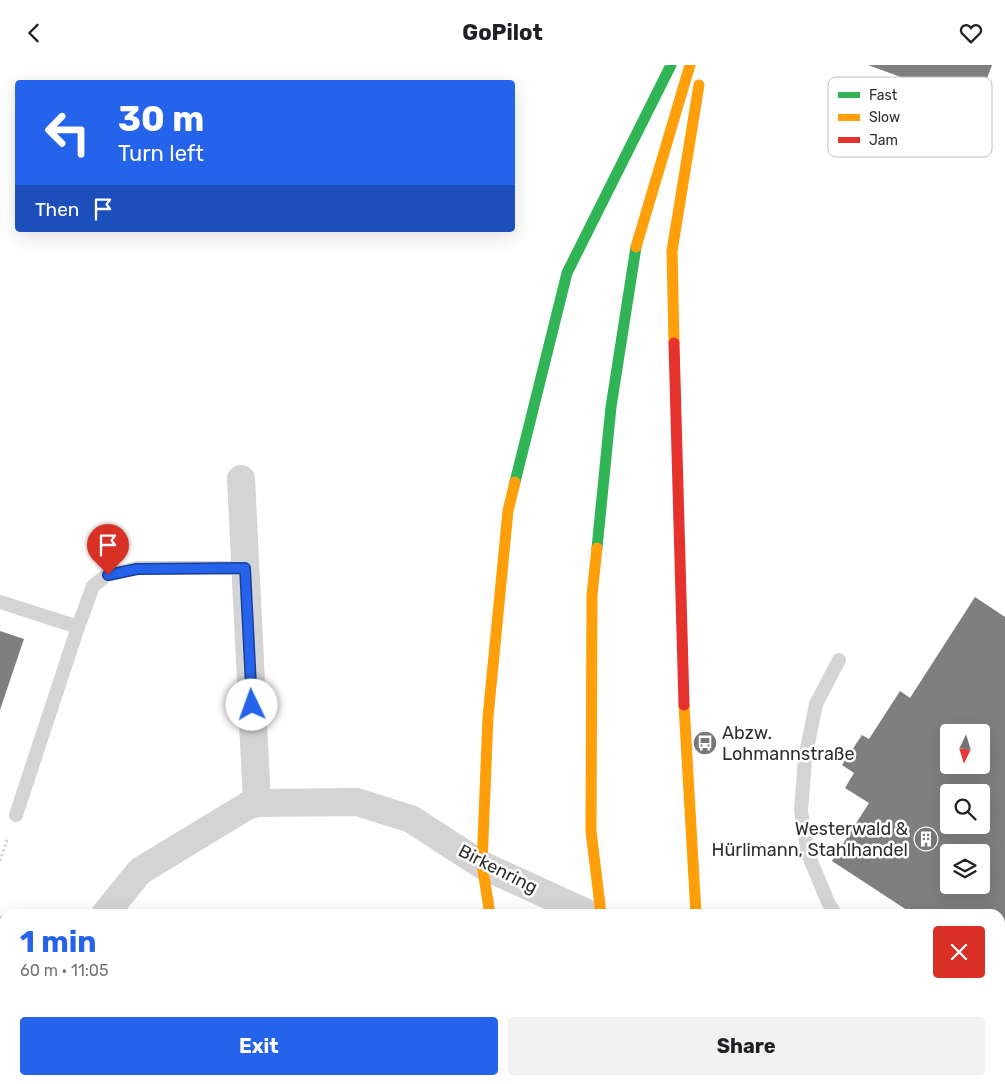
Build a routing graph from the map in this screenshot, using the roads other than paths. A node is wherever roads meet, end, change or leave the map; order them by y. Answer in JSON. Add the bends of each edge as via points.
{"nodes":[{"id":1,"x":671,"y":65,"type":"edge"},
{"id":2,"x":690,"y":65,"type":"edge"},
{"id":3,"x":700,"y":75,"type":"dead end"},
{"id":4,"x":241,"y":479,"type":"dead end"},
{"id":5,"x":245,"y":568,"type":"junction"},
{"id":6,"x":0,"y":602,"type":"edge"},
{"id":7,"x":78,"y":627,"type":"junction"},
{"id":8,"x":839,"y":661,"type":"dead end"},
{"id":9,"x":257,"y":803,"type":"junction"},
{"id":10,"x":16,"y":815,"type":"dead end"},
{"id":11,"x":482,"y":865,"type":"junction"},
{"id":12,"x":109,"y":909,"type":"edge"},
{"id":13,"x":489,"y":909,"type":"edge"},
{"id":14,"x":578,"y":909,"type":"edge"},
{"id":15,"x":600,"y":909,"type":"edge"},
{"id":16,"x":696,"y":909,"type":"edge"},
{"id":17,"x":832,"y":909,"type":"edge"}],
"edges":[{"from":1,"to":11,"type":"main road","via":[[567,273],[508,511],[488,717]]},
{"from":2,"to":15,"type":"main road","via":[[637,241],[611,407],[592,595],[591,831]]},
{"from":3,"to":16,"type":"main road","via":[[672,251],[684,710]]},
{"from":4,"to":5,"type":"street"},
{"from":5,"to":7,"type":"lane","via":[[137,569],[108,575],[93,586]]},
{"from":5,"to":9,"type":"street"},
{"from":6,"to":7,"type":"lane"},
{"from":7,"to":10,"type":"lane"},
{"from":8,"to":17,"type":"lane","via":[[816,704],[805,759],[801,811],[808,854]]},
{"from":9,"to":11,"type":"street","name":"Birkenring","via":[[357,802],[410,819]]},
{"from":9,"to":12,"type":"street","via":[[140,871]]},
{"from":11,"to":13,"type":"main road"},
{"from":11,"to":14,"type":"street","name":"Birkenring"}]}
